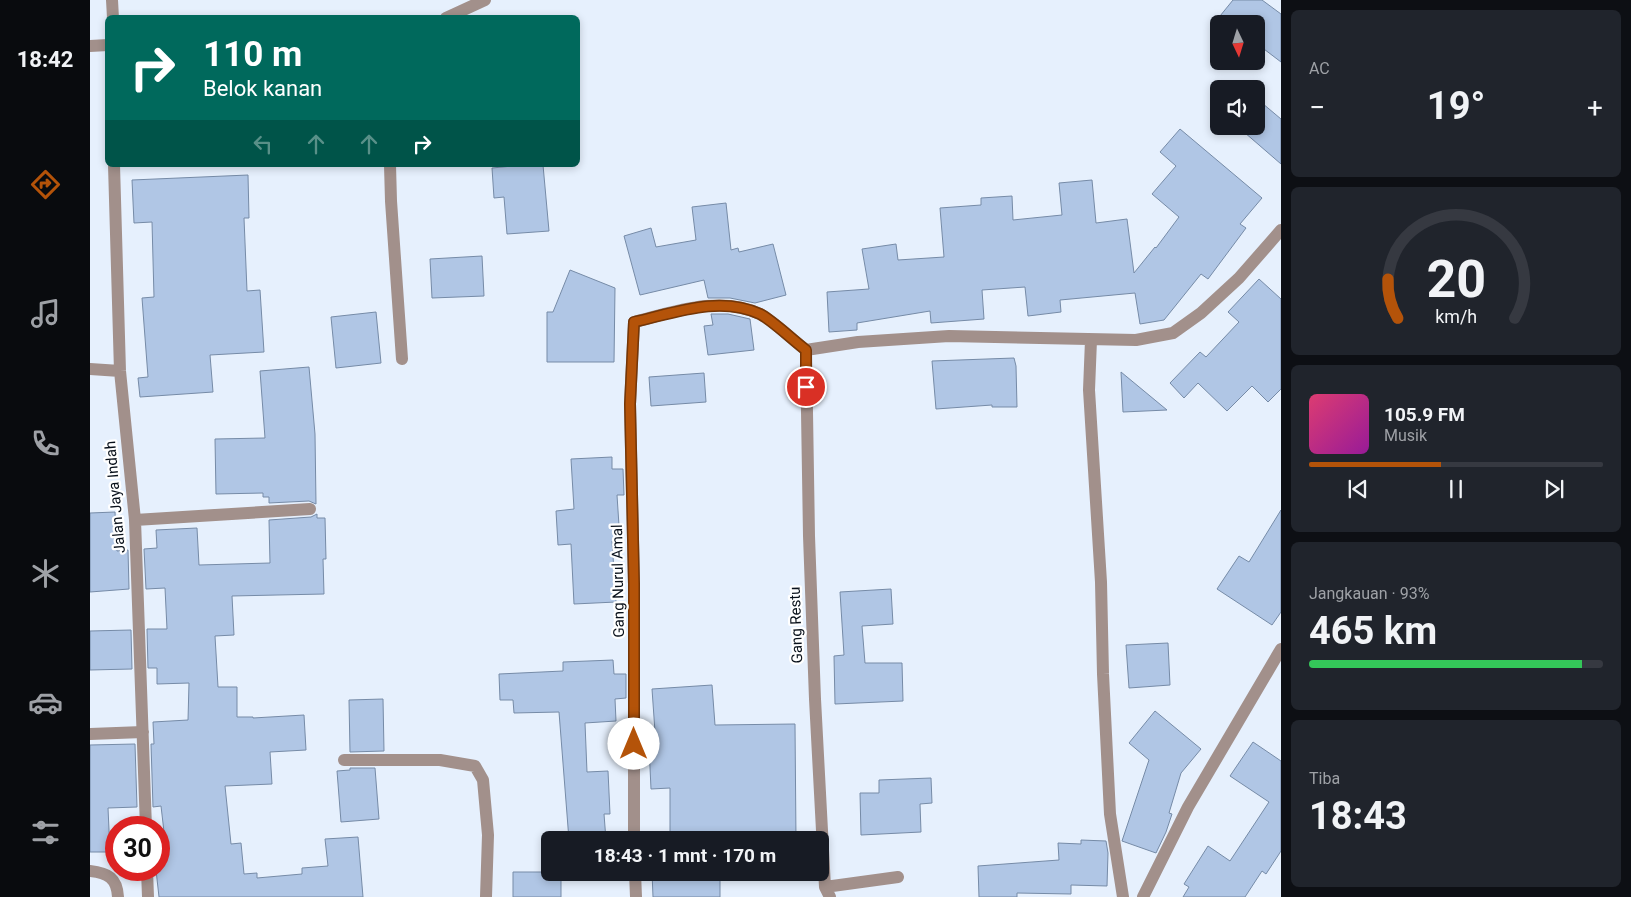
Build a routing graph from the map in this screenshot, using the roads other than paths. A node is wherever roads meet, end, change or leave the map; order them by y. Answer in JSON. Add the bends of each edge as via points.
{"nodes":[{"id":1,"x":112,"y":0,"type":"edge"},
{"id":2,"x":485,"y":0,"type":"edge"},
{"id":3,"x":113,"y":15,"type":"edge"},
{"id":4,"x":452,"y":15,"type":"edge"},
{"id":5,"x":105,"y":45,"type":"edge"},
{"id":6,"x":90,"y":46,"type":"edge"},
{"id":7,"x":114,"y":167,"type":"edge"},
{"id":8,"x":390,"y":167,"type":"edge"},
{"id":9,"x":1281,"y":230,"type":"edge"},
{"id":10,"x":1091,"y":340,"type":"junction"},
{"id":11,"x":806,"y":350,"type":"junction"},
{"id":12,"x":402,"y":359,"type":"dead end"},
{"id":13,"x":90,"y":369,"type":"edge"},
{"id":14,"x":120,"y":371,"type":"junction"},
{"id":15,"x":310,"y":509,"type":"dead end"},
{"id":16,"x":135,"y":520,"type":"junction"},
{"id":17,"x":1281,"y":649,"type":"edge"},
{"id":18,"x":142,"y":732,"type":"junction"},
{"id":19,"x":90,"y":734,"type":"edge"},
{"id":20,"x":344,"y":760,"type":"dead end"},
{"id":21,"x":146,"y":816,"type":"edge"},
{"id":22,"x":634,"y":831,"type":"edge"},
{"id":23,"x":90,"y":871,"type":"edge"},
{"id":24,"x":898,"y":877,"type":"dead end"},
{"id":25,"x":147,"y":881,"type":"edge"},
{"id":26,"x":635,"y":881,"type":"edge"},
{"id":27,"x":827,"y":892,"type":"edge"},
{"id":28,"x":118,"y":895,"type":"edge"},
{"id":29,"x":148,"y":897,"type":"edge"},
{"id":30,"x":486,"y":897,"type":"edge"},
{"id":31,"x":636,"y":897,"type":"edge"},
{"id":32,"x":1123,"y":897,"type":"edge"},
{"id":33,"x":1143,"y":897,"type":"edge"}],
"edges":[{"from":1,"to":3,"type":"street"},
{"from":2,"to":4,"type":"street"},
{"from":5,"to":6,"type":"street"},
{"from":7,"to":14,"type":"street","name":"Jalan Jaya Indah"},
{"from":8,"to":12,"type":"street"},
{"from":9,"to":10,"type":"street","via":[[1240,278],[1201,313],[1173,332],[1136,340]]},
{"from":10,"to":11,"type":"street","via":[[949,336],[858,342]]},
{"from":10,"to":32,"type":"street","via":[[1089,390],[1110,814]]},
{"from":11,"to":22,"type":"street","name":"Gang Nurul Amal","via":[[760,314],[734,306],[699,306],[634,322],[630,404]]},
{"from":11,"to":27,"type":"street","name":"Gang Restu","via":[[815,699]]},
{"from":13,"to":14,"type":"street"},
{"from":14,"to":16,"type":"street","name":"Jalan Jaya Indah"},
{"from":15,"to":16,"type":"street"},
{"from":16,"to":18,"type":"street","name":"Jalan Jaya Indah"},
{"from":17,"to":33,"type":"street","via":[[1188,807]]},
{"from":18,"to":19,"type":"street"},
{"from":18,"to":21,"type":"street","name":"Jalan Jaya Indah"},
{"from":20,"to":30,"type":"street","via":[[440,760],[475,766],[483,780],[488,835]]},
{"from":23,"to":28,"type":"street","via":[[104,873],[114,881]]},
{"from":24,"to":27,"type":"street"},
{"from":25,"to":29,"type":"street"},
{"from":26,"to":31,"type":"street"}]}
